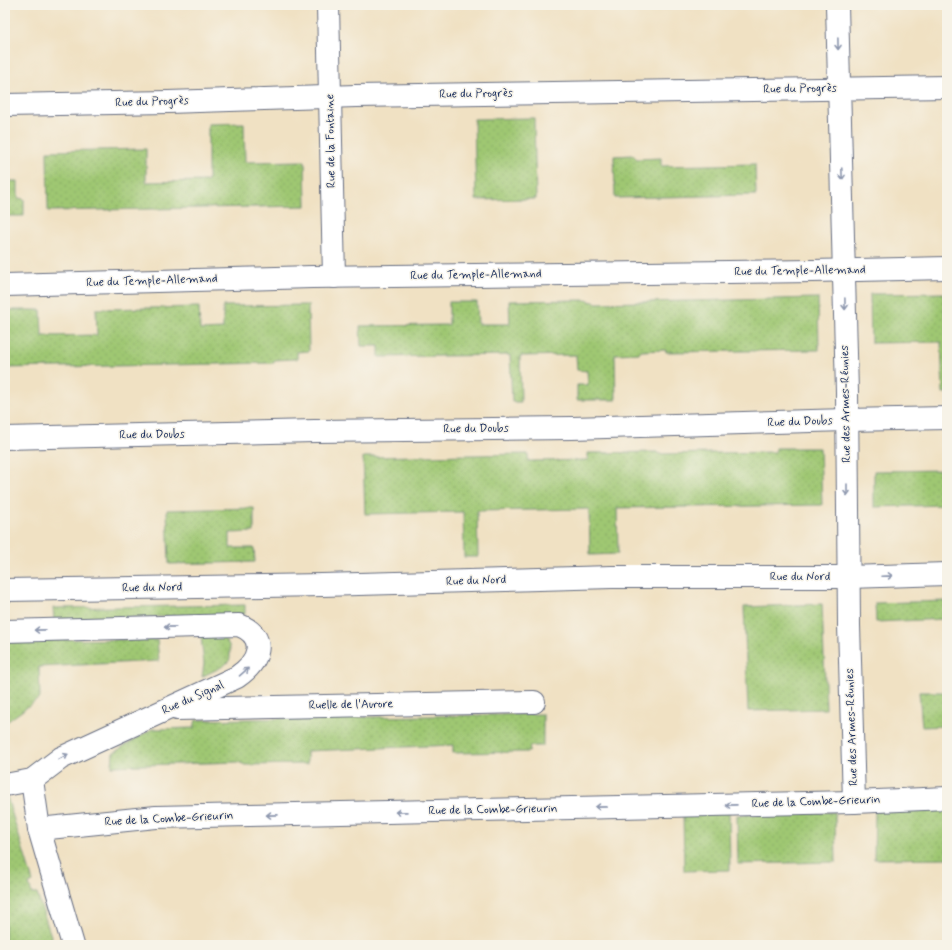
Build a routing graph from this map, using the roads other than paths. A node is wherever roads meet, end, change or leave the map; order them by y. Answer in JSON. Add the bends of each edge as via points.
{"nodes":[{"id":1,"x":328,"y":5,"type":"edge"},
{"id":2,"x":837,"y":5,"type":"edge"},
{"id":3,"x":947,"y":87,"type":"edge"},
{"id":4,"x":839,"y":88,"type":"junction"},
{"id":5,"x":330,"y":96,"type":"junction"},
{"id":6,"x":5,"y":105,"type":"edge"},
{"id":7,"x":947,"y":268,"type":"edge"},
{"id":8,"x":844,"y":271,"type":"junction"},
{"id":9,"x":334,"y":277,"type":"junction"},
{"id":10,"x":5,"y":285,"type":"edge"},
{"id":11,"x":947,"y":418,"type":"edge"},
{"id":12,"x":847,"y":420,"type":"junction"},
{"id":13,"x":5,"y":438,"type":"edge"},
{"id":14,"x":947,"y":574,"type":"edge"},
{"id":15,"x":848,"y":577,"type":"junction"},
{"id":16,"x":5,"y":590,"type":"edge"},
{"id":17,"x":5,"y":631,"type":"edge"},
{"id":18,"x":534,"y":702,"type":"dead end"},
{"id":19,"x":169,"y":709,"type":"junction"},
{"id":20,"x":32,"y":780,"type":"junction"},
{"id":21,"x":5,"y":785,"type":"edge"},
{"id":22,"x":947,"y":798,"type":"edge"},
{"id":23,"x":854,"y":802,"type":"junction"},
{"id":24,"x":39,"y":829,"type":"junction"},
{"id":25,"x":72,"y":945,"type":"edge"}],
"edges":[{"from":1,"to":5,"type":"street","name":"Rue de la Fontaine"},
{"from":2,"to":4,"type":"street","name":"Rue des Armes-Réunies","one_way":true},
{"from":3,"to":4,"type":"street","name":"Rue du Progrès"},
{"from":4,"to":5,"type":"street","name":"Rue du Progrès"},
{"from":4,"to":8,"type":"street","name":"Rue des Armes-Réunies","one_way":true},
{"from":5,"to":6,"type":"street","name":"Rue du Progrès"},
{"from":5,"to":9,"type":"street","name":"Rue de la Fontaine"},
{"from":7,"to":8,"type":"street","name":"Rue du Temple-Allemand"},
{"from":8,"to":9,"type":"street","name":"Rue du Temple-Allemand"},
{"from":8,"to":12,"type":"street","name":"Rue des Armes-Réunies","one_way":true},
{"from":9,"to":10,"type":"street","name":"Rue du Temple-Allemand"},
{"from":11,"to":12,"type":"street","name":"Rue du Doubs"},
{"from":12,"to":13,"type":"street","name":"Rue du Doubs","via":[[572,428]]},
{"from":12,"to":15,"type":"street","name":"Rue des Armes-Réunies","one_way":true},
{"from":15,"to":14,"type":"street","name":"Rue du Nord","one_way":true},
{"from":15,"to":16,"type":"street","name":"Rue du Nord","via":[[612,577]]},
{"from":15,"to":23,"type":"street","name":"Rue des Armes-Réunies"},
{"from":19,"to":17,"type":"street","name":"Rue du Signal","one_way":true,"via":[[247,671],[257,653],[255,637],[250,629],[239,625]]},
{"from":18,"to":19,"type":"street","name":"Ruelle de l'Aurore"},
{"from":20,"to":19,"type":"street","name":"Rue du Signal","one_way":true,"via":[[61,758]]},
{"from":20,"to":21,"type":"street"},
{"from":20,"to":24,"type":"street"},
{"from":22,"to":23,"type":"street","name":"Rue de la Combe-Grieurin"},
{"from":23,"to":24,"type":"street","name":"Rue de la Combe-Grieurin","one_way":true,"via":[[156,817]]},
{"from":24,"to":25,"type":"street"}]}
